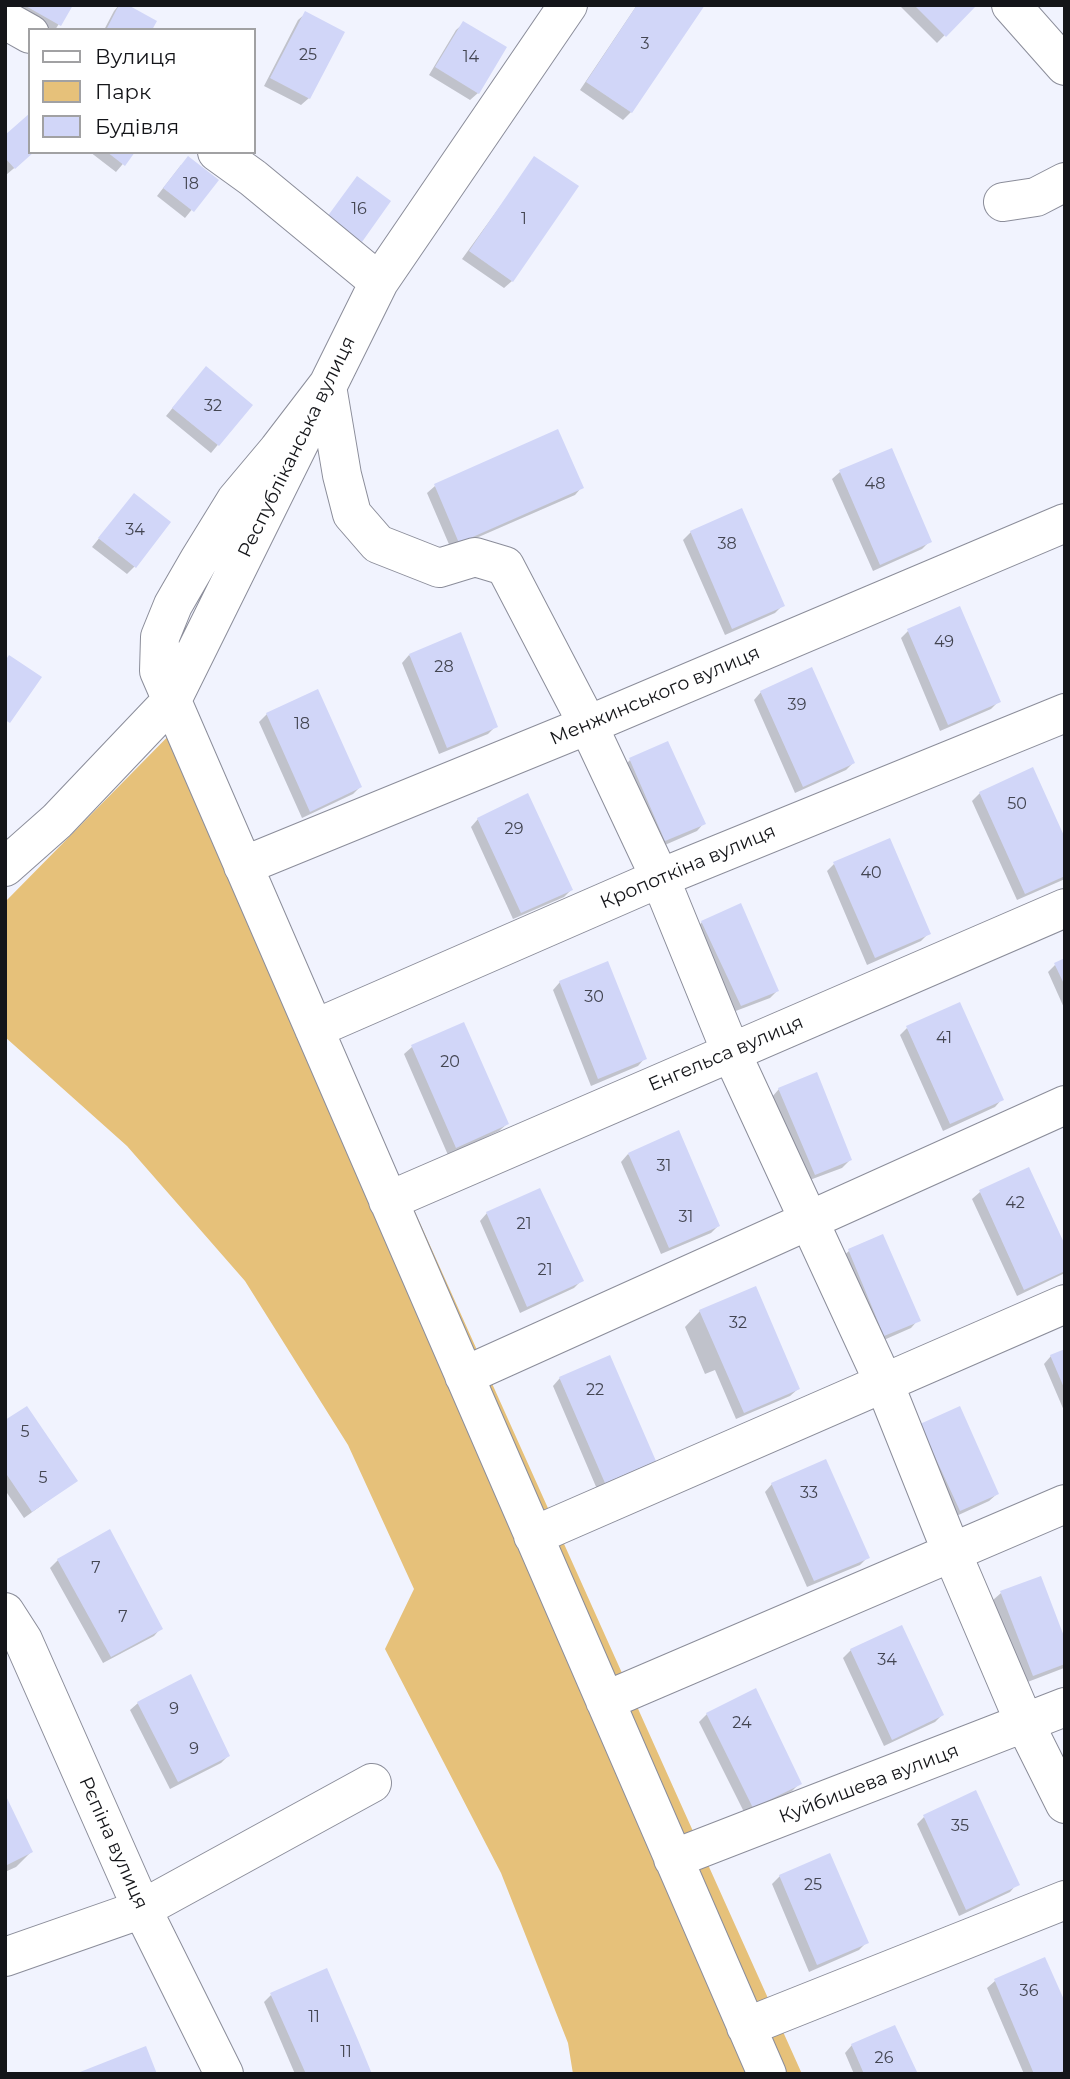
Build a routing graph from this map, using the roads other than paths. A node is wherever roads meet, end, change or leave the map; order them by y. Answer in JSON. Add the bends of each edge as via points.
{"nodes":[{"id":1,"x":568,"y":5,"type":"edge"},
{"id":2,"x":1011,"y":5,"type":"edge"},
{"id":3,"x":5,"y":20,"type":"edge"},
{"id":4,"x":28,"y":33,"type":"edge"},
{"id":5,"x":1065,"y":66,"type":"edge"},
{"id":6,"x":220,"y":154,"type":"edge"},
{"id":7,"x":1065,"y":182,"type":"edge"},
{"id":8,"x":1003,"y":202,"type":"dead end"},
{"id":9,"x":379,"y":282,"type":"junction"},
{"id":10,"x":327,"y":386,"type":"junction"},
{"id":11,"x":1065,"y":523,"type":"edge"},
{"id":12,"x":172,"y":700,"type":"junction"},
{"id":13,"x":1065,"y":713,"type":"edge"},
{"id":14,"x":588,"y":725,"type":"junction"},
{"id":15,"x":243,"y":866,"type":"junction"},
{"id":16,"x":5,"y":867,"type":"edge"},
{"id":17,"x":660,"y":878,"type":"junction"},
{"id":18,"x":1065,"y":908,"type":"edge"},
{"id":19,"x":314,"y":1029,"type":"junction"},
{"id":20,"x":731,"y":1052,"type":"junction"},
{"id":21,"x":1065,"y":1105,"type":"edge"},
{"id":22,"x":388,"y":1201,"type":"junction"},
{"id":23,"x":808,"y":1219,"type":"junction"},
{"id":24,"x":1065,"y":1304,"type":"edge"},
{"id":25,"x":464,"y":1376,"type":"junction"},
{"id":26,"x":884,"y":1383,"type":"junction"},
{"id":27,"x":1065,"y":1504,"type":"edge"},
{"id":28,"x":533,"y":1536,"type":"junction"},
{"id":29,"x":952,"y":1553,"type":"junction"},
{"id":30,"x":5,"y":1612,"type":"edge"},
{"id":31,"x":605,"y":1701,"type":"junction"},
{"id":32,"x":1065,"y":1707,"type":"edge"},
{"id":33,"x":1025,"y":1724,"type":"junction"},
{"id":34,"x":372,"y":1783,"type":"dead end"},
{"id":35,"x":1065,"y":1804,"type":"edge"},
{"id":36,"x":673,"y":1859,"type":"junction"},
{"id":37,"x":1065,"y":1900,"type":"edge"},
{"id":38,"x":142,"y":1909,"type":"junction"},
{"id":39,"x":5,"y":1957,"type":"edge"},
{"id":40,"x":746,"y":2027,"type":"junction"},
{"id":41,"x":224,"y":2074,"type":"edge"},
{"id":42,"x":766,"y":2074,"type":"edge"}],
"edges":[{"from":1,"to":9,"type":"street","name":"Республіканська вулиця"},
{"from":2,"to":5,"type":"street"},
{"from":3,"to":4,"type":"street"},
{"from":6,"to":9,"type":"street"},
{"from":7,"to":8,"type":"street","via":[[1036,197]]},
{"from":9,"to":10,"type":"street","name":"Республіканська вулиця"},
{"from":10,"to":12,"type":"street","name":"Республіканська вулиця"},
{"from":10,"to":14,"type":"street","via":[[352,514],[378,544],[439,568],[475,557],[505,566]]},
{"from":11,"to":14,"type":"street","name":"Менжинського вулиця"},
{"from":12,"to":15,"type":"street"},
{"from":12,"to":16,"type":"street","name":"Республіканська вулиця","via":[[57,821]]},
{"from":13,"to":17,"type":"street","name":"Кропоткіна вулиця"},
{"from":14,"to":15,"type":"street","name":"Менжинського вулиця"},
{"from":14,"to":17,"type":"street"},
{"from":15,"to":19,"type":"street"},
{"from":17,"to":19,"type":"street","name":"Кропоткіна вулиця"},
{"from":17,"to":20,"type":"street"},
{"from":18,"to":20,"type":"street","name":"Енгельса вулиця"},
{"from":19,"to":22,"type":"street"},
{"from":20,"to":22,"type":"street","name":"Енгельса вулиця"},
{"from":20,"to":23,"type":"street"},
{"from":21,"to":23,"type":"street"},
{"from":22,"to":25,"type":"street"},
{"from":23,"to":25,"type":"street"},
{"from":23,"to":26,"type":"street"},
{"from":24,"to":26,"type":"street"},
{"from":25,"to":28,"type":"street"},
{"from":26,"to":28,"type":"street"},
{"from":26,"to":29,"type":"street"},
{"from":27,"to":29,"type":"street"},
{"from":28,"to":31,"type":"street"},
{"from":29,"to":31,"type":"street"},
{"from":29,"to":33,"type":"street"},
{"from":30,"to":38,"type":"street","name":"Рєпіна вулиця","via":[[23,1640]]},
{"from":31,"to":36,"type":"street"},
{"from":32,"to":33,"type":"street","name":"Куйбишева вулиця"},
{"from":33,"to":35,"type":"street"},
{"from":33,"to":36,"type":"street","name":"Куйбишева вулиця"},
{"from":34,"to":38,"type":"street"},
{"from":36,"to":40,"type":"street"},
{"from":37,"to":40,"type":"street"},
{"from":38,"to":39,"type":"street"},
{"from":38,"to":41,"type":"street","name":"Рєпіна вулиця"},
{"from":40,"to":42,"type":"street"}]}
